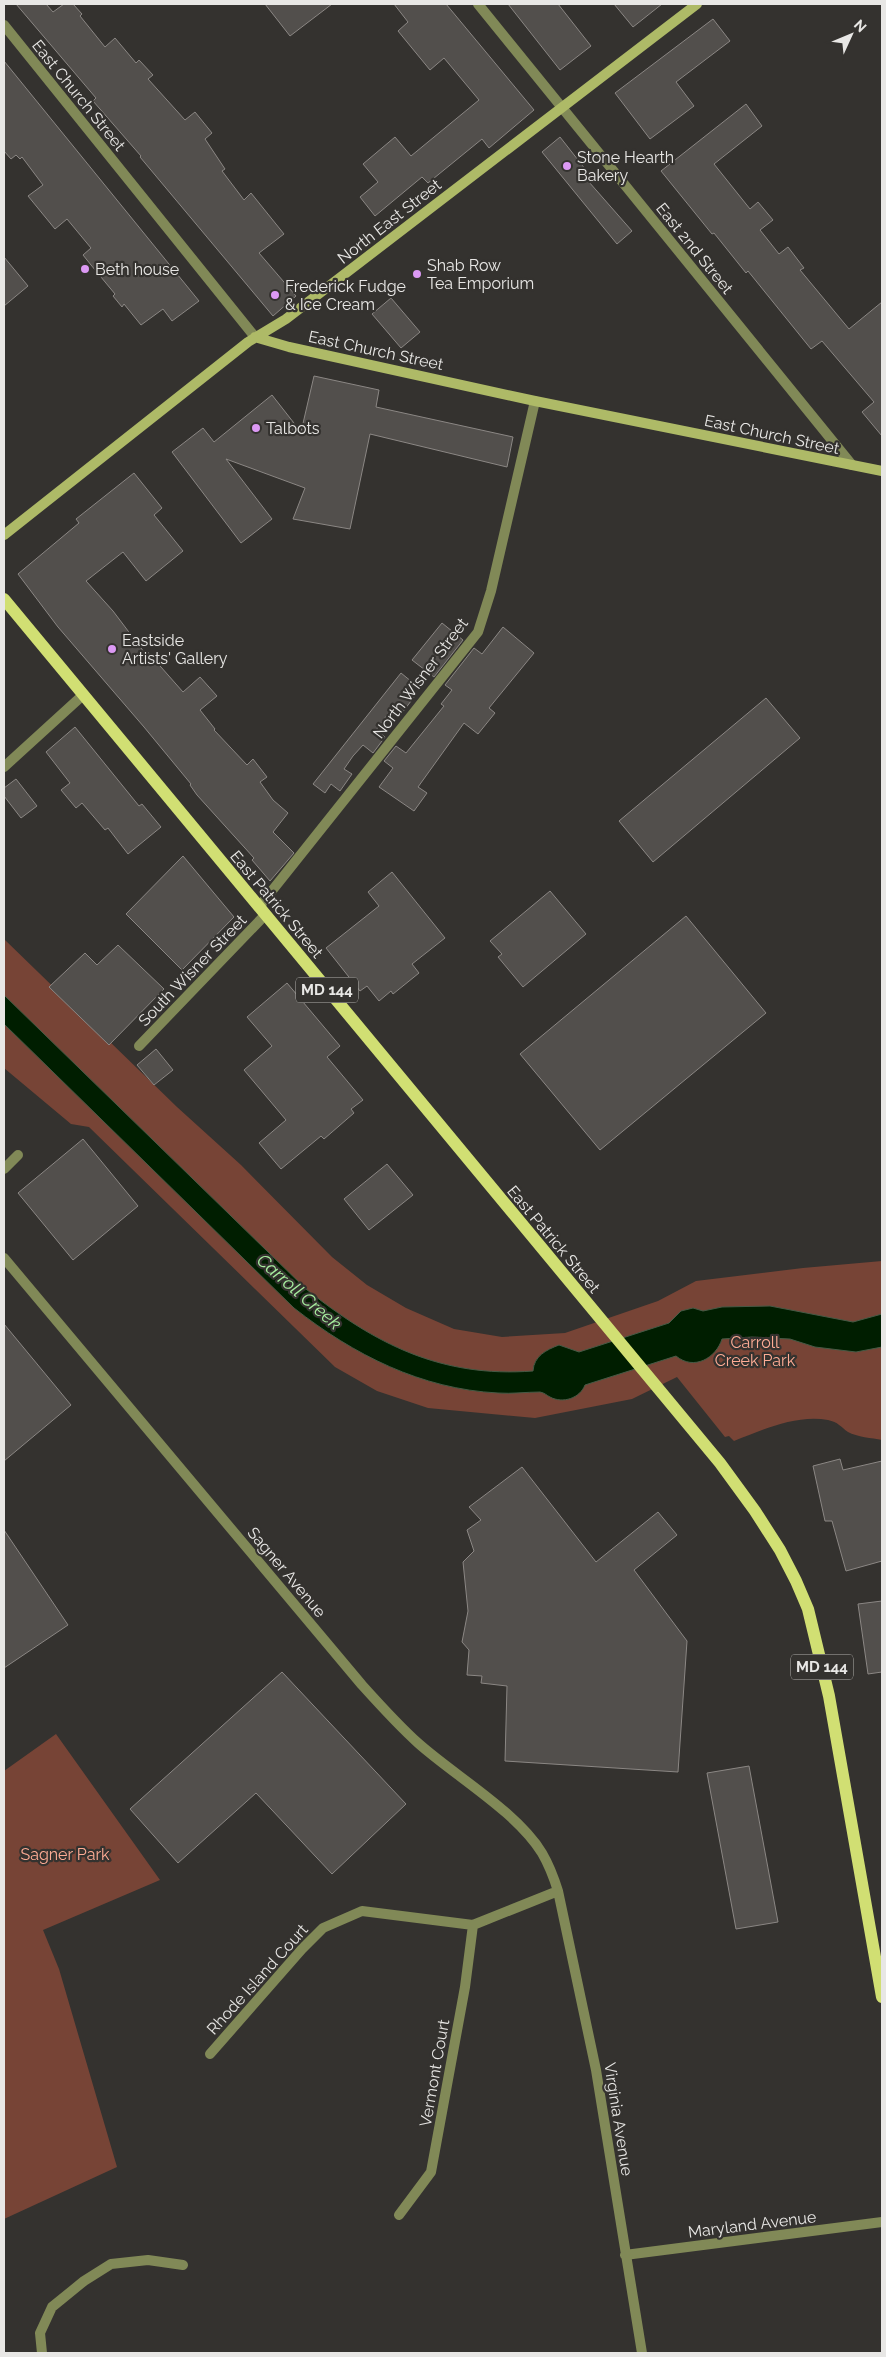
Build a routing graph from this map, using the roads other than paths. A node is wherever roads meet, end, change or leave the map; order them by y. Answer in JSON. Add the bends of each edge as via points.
{"nodes":[{"id":1,"x":478,"y":4,"type":"edge"},
{"id":2,"x":697,"y":4,"type":"edge"},
{"id":3,"x":4,"y":25,"type":"edge"},
{"id":4,"x":562,"y":108,"type":"junction"},
{"id":5,"x":255,"y":337,"type":"junction"},
{"id":6,"x":535,"y":401,"type":"junction"},
{"id":7,"x":852,"y":465,"type":"junction"},
{"id":8,"x":882,"y":471,"type":"edge"},
{"id":9,"x":4,"y":535,"type":"edge"},
{"id":10,"x":4,"y":599,"type":"edge"},
{"id":11,"x":83,"y":695,"type":"junction"},
{"id":12,"x":4,"y":767,"type":"edge"},
{"id":13,"x":262,"y":911,"type":"junction"},
{"id":14,"x":139,"y":1046,"type":"dead end"},
{"id":15,"x":18,"y":1155,"type":"dead end"},
{"id":16,"x":4,"y":1169,"type":"edge"},
{"id":17,"x":4,"y":1258,"type":"edge"},
{"id":18,"x":558,"y":1892,"type":"junction"},
{"id":19,"x":473,"y":1925,"type":"junction"},
{"id":20,"x":882,"y":1997,"type":"edge"},
{"id":21,"x":210,"y":2054,"type":"dead end"},
{"id":22,"x":399,"y":2215,"type":"dead end"},
{"id":23,"x":882,"y":2222,"type":"edge"},
{"id":24,"x":625,"y":2255,"type":"junction"},
{"id":25,"x":182,"y":2266,"type":"dead end"},
{"id":26,"x":42,"y":2353,"type":"edge"},
{"id":27,"x":642,"y":2353,"type":"edge"}],
"edges":[{"from":1,"to":4,"type":"street","name":"East 2nd Street"},
{"from":2,"to":4,"type":"main road","name":"North East Street"},
{"from":3,"to":5,"type":"street","name":"East Church Street"},
{"from":4,"to":5,"type":"main road","name":"North East Street","via":[[286,319]]},
{"from":4,"to":7,"type":"street","name":"East 2nd Street"},
{"from":5,"to":6,"type":"main road","name":"East Church Street"},
{"from":5,"to":9,"type":"main road","name":"North East Street"},
{"from":6,"to":7,"type":"main road","name":"East Church Street"},
{"from":6,"to":13,"type":"street","name":"North Wisner Street","via":[[478,632]]},
{"from":7,"to":8,"type":"main road","name":"East Church Street"},
{"from":10,"to":11,"type":"main road","name":"East Patrick Street","number":"MD 144"},
{"from":11,"to":12,"type":"street"},
{"from":11,"to":13,"type":"main road","name":"East Patrick Street","number":"MD 144"},
{"from":13,"to":14,"type":"street","name":"South Wisner Street"},
{"from":13,"to":20,"type":"main road","name":"East Patrick Street","number":"MD 144","via":[[724,1469],[755,1511],[796,1581],[808,1609],[829,1696]]},
{"from":15,"to":16,"type":"street"},
{"from":17,"to":18,"type":"street","name":"Sagner Avenue","via":[[362,1685],[418,1743],[525,1832],[541,1851]]},
{"from":18,"to":19,"type":"street","name":"Rhode Island Court"},
{"from":18,"to":24,"type":"street","name":"Virginia Avenue","via":[[596,2070]]},
{"from":19,"to":21,"type":"street","name":"Rhode Island Court","via":[[362,1911],[324,1928]]},
{"from":19,"to":22,"type":"street","name":"Vermont Court","via":[[431,2172]]},
{"from":23,"to":24,"type":"street","name":"Maryland Avenue"},
{"from":24,"to":27,"type":"street","name":"Virginia Avenue"},
{"from":25,"to":26,"type":"street","via":[[148,2260],[111,2264],[84,2280],[52,2307],[40,2333]]}]}
